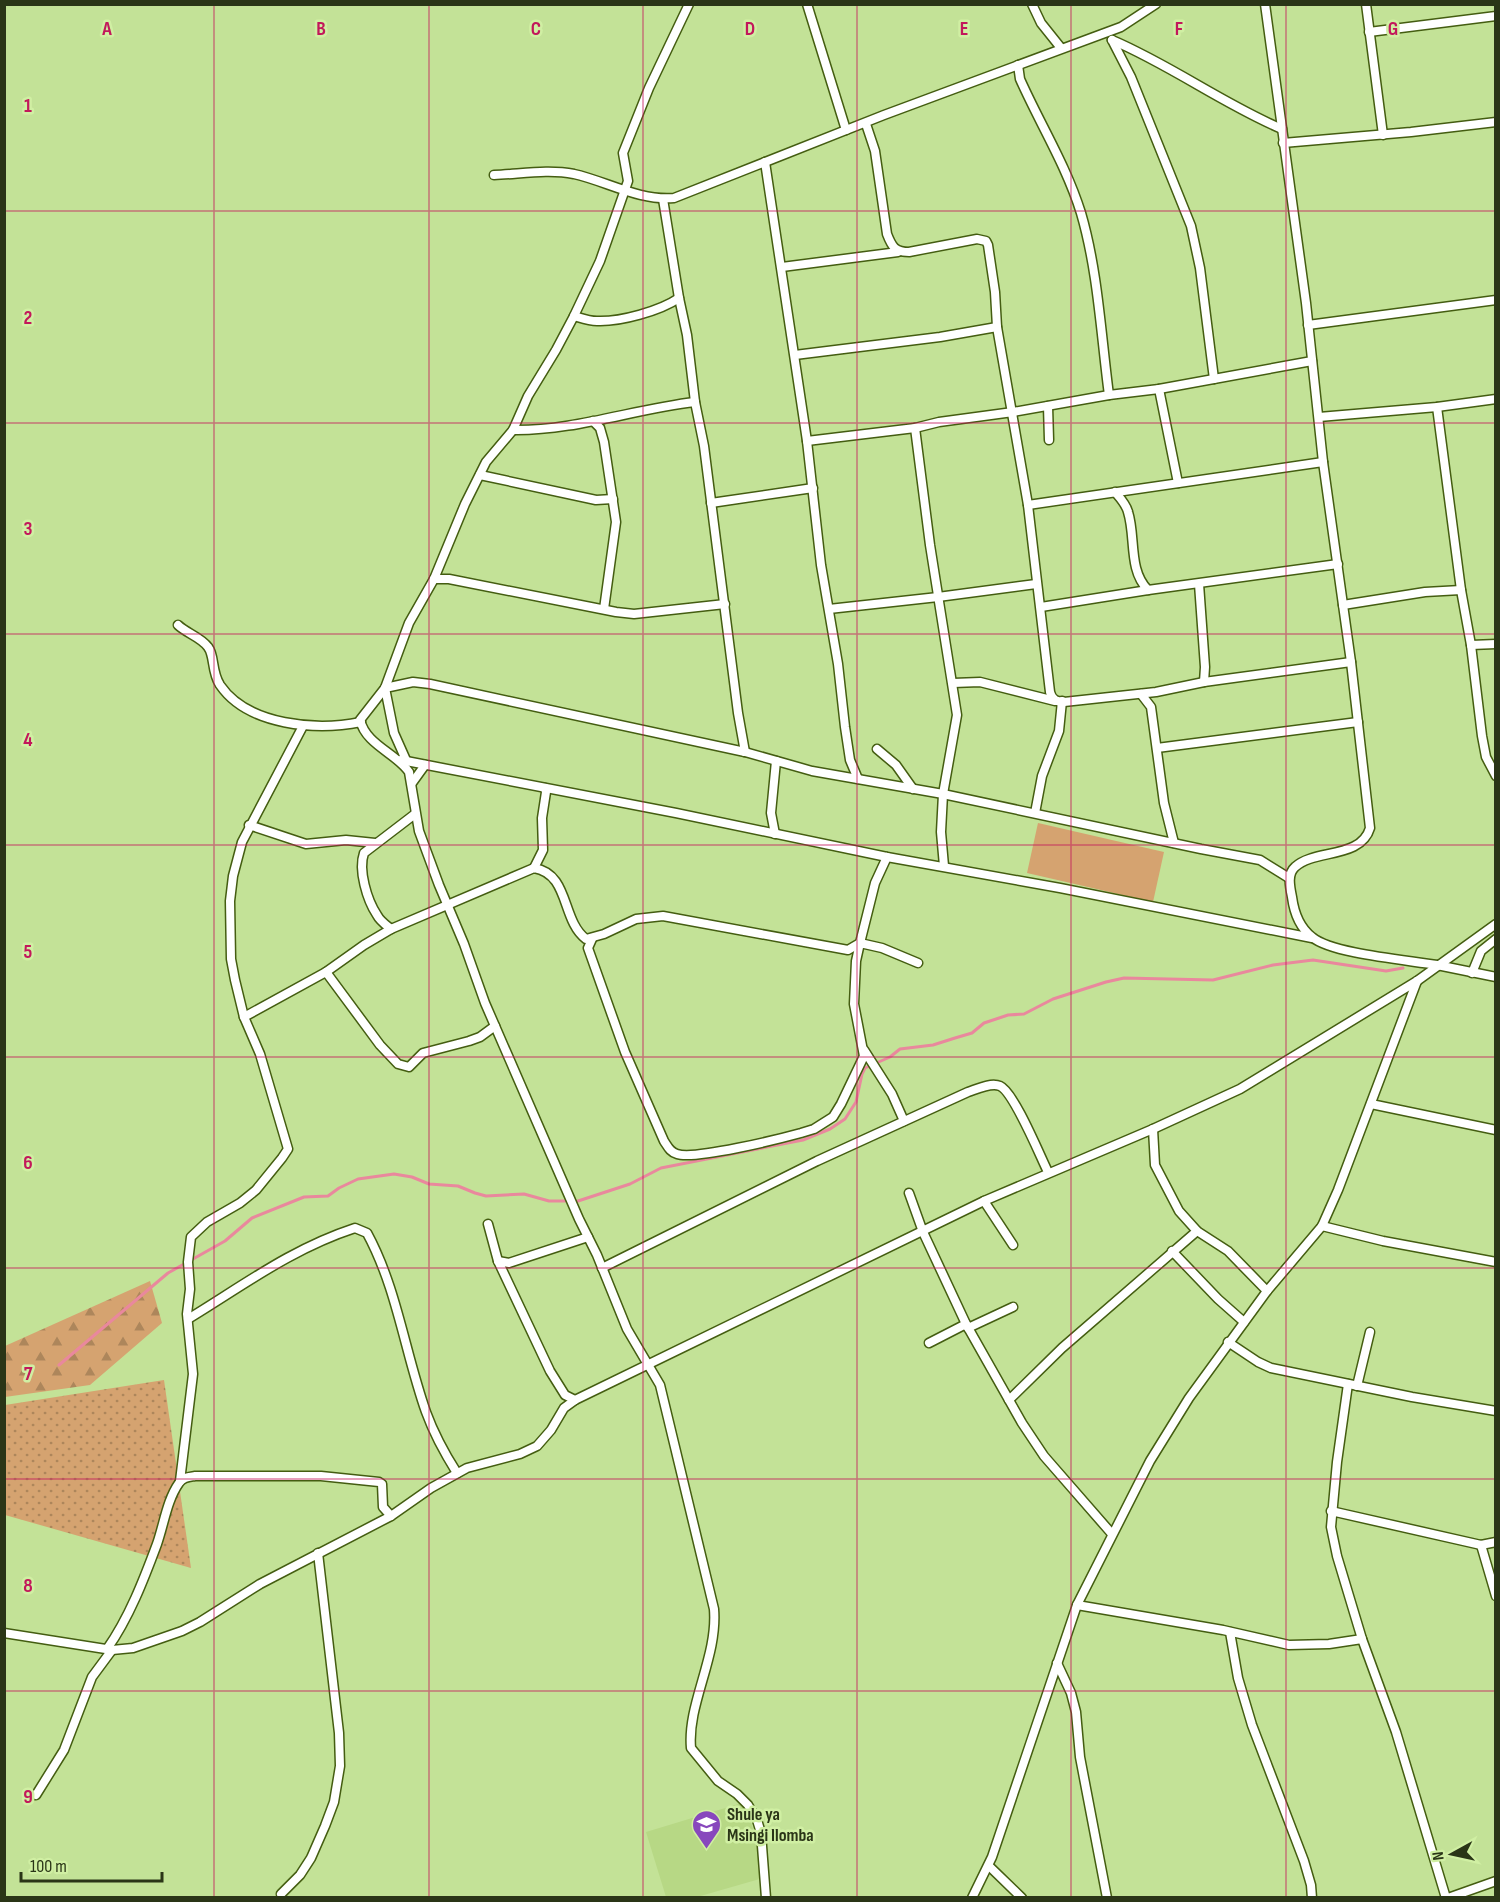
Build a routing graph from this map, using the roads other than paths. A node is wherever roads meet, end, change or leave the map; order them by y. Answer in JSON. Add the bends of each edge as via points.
{"nodes":[{"id":1,"x":689,"y":4,"type":"edge"},
{"id":2,"x":807,"y":4,"type":"edge"},
{"id":3,"x":1032,"y":4,"type":"edge"},
{"id":4,"x":1156,"y":4,"type":"edge"},
{"id":5,"x":1265,"y":4,"type":"edge"},
{"id":6,"x":1366,"y":4,"type":"edge"},
{"id":7,"x":1496,"y":16,"type":"edge"},
{"id":8,"x":1370,"y":32,"type":"junction"},
{"id":9,"x":1109,"y":36,"type":"junction"},
{"id":10,"x":1061,"y":48,"type":"junction"},
{"id":11,"x":1018,"y":65,"type":"junction"},
{"id":12,"x":1496,"y":122,"type":"edge"},
{"id":13,"x":866,"y":124,"type":"junction"},
{"id":14,"x":1282,"y":129,"type":"junction"},
{"id":15,"x":846,"y":130,"type":"junction"},
{"id":16,"x":1383,"y":135,"type":"junction"},
{"id":17,"x":1283,"y":143,"type":"junction"},
{"id":18,"x":765,"y":162,"type":"junction"},
{"id":19,"x":494,"y":175,"type":"dead end"},
{"id":20,"x":625,"y":190,"type":"junction"},
{"id":21,"x":663,"y":199,"type":"junction"},
{"id":22,"x":898,"y":252,"type":"junction"},
{"id":23,"x":782,"y":267,"type":"junction"},
{"id":24,"x":679,"y":298,"type":"junction"},
{"id":25,"x":1496,"y":300,"type":"edge"},
{"id":26,"x":574,"y":315,"type":"junction"},
{"id":27,"x":1308,"y":325,"type":"junction"},
{"id":28,"x":997,"y":327,"type":"junction"},
{"id":29,"x":795,"y":355,"type":"junction"},
{"id":30,"x":1312,"y":361,"type":"junction"},
{"id":31,"x":1214,"y":379,"type":"junction"},
{"id":32,"x":1159,"y":389,"type":"junction"},
{"id":33,"x":1108,"y":395,"type":"junction"},
{"id":34,"x":1496,"y":399,"type":"edge"},
{"id":35,"x":695,"y":402,"type":"junction"},
{"id":36,"x":1048,"y":406,"type":"junction"},
{"id":37,"x":1437,"y":406,"type":"junction"},
{"id":38,"x":1013,"y":412,"type":"junction"},
{"id":39,"x":1319,"y":417,"type":"junction"},
{"id":40,"x":593,"y":421,"type":"junction"},
{"id":41,"x":915,"y":428,"type":"junction"},
{"id":42,"x":513,"y":430,"type":"junction"},
{"id":43,"x":1048,"y":440,"type":"dead end"},
{"id":44,"x":807,"y":441,"type":"junction"},
{"id":45,"x":1323,"y":462,"type":"junction"},
{"id":46,"x":480,"y":475,"type":"junction"},
{"id":47,"x":1178,"y":483,"type":"junction"},
{"id":48,"x":813,"y":488,"type":"junction"},
{"id":49,"x":1115,"y":492,"type":"junction"},
{"id":50,"x":613,"y":499,"type":"junction"},
{"id":51,"x":711,"y":503,"type":"junction"},
{"id":52,"x":1028,"y":505,"type":"junction"},
{"id":53,"x":1338,"y":564,"type":"junction"},
{"id":54,"x":434,"y":579,"type":"junction"},
{"id":55,"x":1036,"y":584,"type":"junction"},
{"id":56,"x":1199,"y":584,"type":"junction"},
{"id":57,"x":1148,"y":590,"type":"junction"},
{"id":58,"x":1461,"y":590,"type":"junction"},
{"id":59,"x":938,"y":597,"type":"junction"},
{"id":60,"x":725,"y":604,"type":"junction"},
{"id":61,"x":1343,"y":605,"type":"junction"},
{"id":62,"x":1041,"y":607,"type":"junction"},
{"id":63,"x":604,"y":609,"type":"junction"},
{"id":64,"x":829,"y":609,"type":"junction"},
{"id":65,"x":178,"y":625,"type":"dead end"},
{"id":66,"x":1496,"y":644,"type":"edge"},
{"id":67,"x":1471,"y":645,"type":"junction"},
{"id":68,"x":1351,"y":662,"type":"junction"},
{"id":69,"x":1203,"y":682,"type":"junction"},
{"id":70,"x":953,"y":683,"type":"junction"},
{"id":71,"x":385,"y":688,"type":"junction"},
{"id":72,"x":1156,"y":692,"type":"junction"},
{"id":73,"x":1141,"y":694,"type":"junction"},
{"id":74,"x":1059,"y":701,"type":"junction"},
{"id":75,"x":1151,"y":707,"type":"junction"},
{"id":76,"x":361,"y":722,"type":"junction"},
{"id":77,"x":1358,"y":722,"type":"junction"},
{"id":78,"x":303,"y":726,"type":"junction"},
{"id":79,"x":877,"y":748,"type":"dead end"},
{"id":80,"x":1157,"y":748,"type":"junction"},
{"id":81,"x":745,"y":752,"type":"junction"},
{"id":82,"x":394,"y":759,"type":"junction"},
{"id":83,"x":406,"y":760,"type":"junction"},
{"id":84,"x":776,"y":761,"type":"junction"},
{"id":85,"x":425,"y":765,"type":"junction"},
{"id":86,"x":1496,"y":776,"type":"edge"},
{"id":87,"x":858,"y":779,"type":"junction"},
{"id":88,"x":412,"y":783,"type":"junction"},
{"id":89,"x":545,"y":788,"type":"junction"},
{"id":90,"x":913,"y":789,"type":"junction"},
{"id":91,"x":943,"y":794,"type":"junction"},
{"id":92,"x":1035,"y":813,"type":"junction"},
{"id":93,"x":415,"y":814,"type":"junction"},
{"id":94,"x":249,"y":825,"type":"junction"},
{"id":95,"x":775,"y":834,"type":"junction"},
{"id":96,"x":375,"y":843,"type":"junction"},
{"id":97,"x":1174,"y":843,"type":"junction"},
{"id":98,"x":887,"y":857,"type":"junction"},
{"id":99,"x":944,"y":866,"type":"junction"},
{"id":100,"x":534,"y":868,"type":"junction"},
{"id":101,"x":1290,"y":878,"type":"junction"},
{"id":102,"x":449,"y":904,"type":"junction"},
{"id":103,"x":1496,"y":924,"type":"edge"},
{"id":104,"x":391,"y":929,"type":"junction"},
{"id":105,"x":1312,"y":938,"type":"junction"},
{"id":106,"x":592,"y":939,"type":"junction"},
{"id":107,"x":1496,"y":939,"type":"edge"},
{"id":108,"x":860,"y":943,"type":"junction"},
{"id":109,"x":918,"y":963,"type":"dead end"},
{"id":110,"x":1436,"y":965,"type":"junction"},
{"id":111,"x":326,"y":972,"type":"junction"},
{"id":112,"x":1472,"y":973,"type":"junction"},
{"id":113,"x":1496,"y":977,"type":"edge"},
{"id":114,"x":1417,"y":981,"type":"junction"},
{"id":115,"x":244,"y":1017,"type":"junction"},
{"id":116,"x":495,"y":1026,"type":"junction"},
{"id":117,"x":864,"y":1049,"type":"junction"},
{"id":118,"x":1371,"y":1104,"type":"junction"},
{"id":119,"x":904,"y":1121,"type":"junction"},
{"id":120,"x":1153,"y":1129,"type":"junction"},
{"id":121,"x":1496,"y":1130,"type":"edge"},
{"id":122,"x":1048,"y":1172,"type":"junction"},
{"id":123,"x":909,"y":1193,"type":"dead end"},
{"id":124,"x":984,"y":1201,"type":"junction"},
{"id":125,"x":488,"y":1224,"type":"dead end"},
{"id":126,"x":1322,"y":1226,"type":"junction"},
{"id":127,"x":1197,"y":1231,"type":"junction"},
{"id":128,"x":922,"y":1232,"type":"junction"},
{"id":129,"x":588,"y":1237,"type":"junction"},
{"id":130,"x":1013,"y":1245,"type":"dead end"},
{"id":131,"x":1172,"y":1251,"type":"junction"},
{"id":132,"x":498,"y":1260,"type":"junction"},
{"id":133,"x":1496,"y":1262,"type":"edge"},
{"id":134,"x":602,"y":1268,"type":"junction"},
{"id":135,"x":1267,"y":1291,"type":"junction"},
{"id":136,"x":1013,"y":1307,"type":"dead end"},
{"id":137,"x":188,"y":1319,"type":"junction"},
{"id":138,"x":1244,"y":1322,"type":"junction"},
{"id":139,"x":967,"y":1326,"type":"junction"},
{"id":140,"x":1370,"y":1332,"type":"dead end"},
{"id":141,"x":1228,"y":1342,"type":"junction"},
{"id":142,"x":929,"y":1343,"type":"dead end"},
{"id":143,"x":648,"y":1365,"type":"junction"},
{"id":144,"x":1348,"y":1384,"type":"junction"},
{"id":145,"x":1358,"y":1386,"type":"junction"},
{"id":146,"x":575,"y":1400,"type":"junction"},
{"id":147,"x":1009,"y":1400,"type":"junction"},
{"id":148,"x":1496,"y":1411,"type":"edge"},
{"id":149,"x":457,"y":1473,"type":"junction"},
{"id":150,"x":180,"y":1481,"type":"junction"},
{"id":151,"x":1331,"y":1511,"type":"junction"},
{"id":152,"x":391,"y":1516,"type":"junction"},
{"id":153,"x":1112,"y":1534,"type":"junction"},
{"id":154,"x":1496,"y":1542,"type":"edge"},
{"id":155,"x":1481,"y":1545,"type":"junction"},
{"id":156,"x":318,"y":1553,"type":"junction"},
{"id":157,"x":1496,"y":1596,"type":"edge"},
{"id":158,"x":1077,"y":1605,"type":"junction"},
{"id":159,"x":1230,"y":1632,"type":"junction"},
{"id":160,"x":4,"y":1633,"type":"edge"},
{"id":161,"x":1362,"y":1639,"type":"junction"},
{"id":162,"x":109,"y":1649,"type":"junction"},
{"id":163,"x":1057,"y":1663,"type":"junction"},
{"id":164,"x":36,"y":1795,"type":"dead end"},
{"id":165,"x":989,"y":1866,"type":"junction"},
{"id":166,"x":1496,"y":1881,"type":"edge"},
{"id":167,"x":977,"y":1888,"type":"junction"},
{"id":168,"x":281,"y":1894,"type":"dead end"},
{"id":169,"x":766,"y":1898,"type":"edge"},
{"id":170,"x":972,"y":1898,"type":"edge"},
{"id":171,"x":977,"y":1898,"type":"edge"},
{"id":172,"x":1022,"y":1898,"type":"edge"},
{"id":173,"x":1107,"y":1898,"type":"edge"},
{"id":174,"x":1312,"y":1898,"type":"edge"},
{"id":175,"x":1447,"y":1898,"type":"edge"}],
"edges":[{"from":1,"to":20,"type":"street","via":[[623,153],[628,181]]},
{"from":2,"to":15,"type":"street"},
{"from":3,"to":10,"type":"street"},
{"from":4,"to":9,"type":"street"},
{"from":5,"to":14,"type":"street"},
{"from":6,"to":8,"type":"street"},
{"from":7,"to":8,"type":"street"},
{"from":8,"to":16,"type":"street"},
{"from":9,"to":10,"type":"street"},
{"from":9,"to":14,"type":"street"},
{"from":9,"to":31,"type":"street","via":[[1131,77],[1191,226]]},
{"from":10,"to":11,"type":"street"},
{"from":11,"to":13,"type":"street"},
{"from":11,"to":33,"type":"street","via":[[1020,79],[1068,178],[1085,228]]},
{"from":12,"to":16,"type":"street"},
{"from":13,"to":15,"type":"street"},
{"from":13,"to":22,"type":"street","via":[[875,151],[887,234]]},
{"from":14,"to":17,"type":"street"},
{"from":15,"to":18,"type":"street"},
{"from":16,"to":17,"type":"street"},
{"from":17,"to":27,"type":"street"},
{"from":18,"to":21,"type":"street","via":[[683,195]]},
{"from":18,"to":23,"type":"street"},
{"from":19,"to":20,"type":"street","via":[[554,171]]},
{"from":20,"to":21,"type":"street"},
{"from":20,"to":26,"type":"street","via":[[600,261]]},
{"from":21,"to":24,"type":"street"},
{"from":22,"to":23,"type":"street"},
{"from":22,"to":28,"type":"street","via":[[977,239],[986,241]]},
{"from":23,"to":29,"type":"street"},
{"from":24,"to":26,"type":"street","via":[[658,308],[607,321]]},
{"from":24,"to":35,"type":"street"},
{"from":25,"to":27,"type":"street"},
{"from":26,"to":42,"type":"street"},
{"from":27,"to":30,"type":"street"},
{"from":28,"to":29,"type":"street"},
{"from":28,"to":38,"type":"street"},
{"from":29,"to":44,"type":"street"},
{"from":30,"to":31,"type":"street"},
{"from":30,"to":39,"type":"street"},
{"from":31,"to":32,"type":"street"},
{"from":32,"to":33,"type":"street"},
{"from":32,"to":47,"type":"street"},
{"from":33,"to":36,"type":"street"},
{"from":34,"to":37,"type":"street"},
{"from":35,"to":40,"type":"street"},
{"from":35,"to":51,"type":"street"},
{"from":36,"to":38,"type":"street"},
{"from":36,"to":43,"type":"street"},
{"from":37,"to":39,"type":"street"},
{"from":37,"to":58,"type":"street"},
{"from":38,"to":41,"type":"street"},
{"from":38,"to":52,"type":"street"},
{"from":39,"to":45,"type":"street"},
{"from":40,"to":42,"type":"street"},
{"from":40,"to":50,"type":"street","via":[[600,428]]},
{"from":41,"to":44,"type":"street"},
{"from":41,"to":59,"type":"street"},
{"from":42,"to":46,"type":"street"},
{"from":44,"to":48,"type":"street"},
{"from":45,"to":47,"type":"street"},
{"from":45,"to":53,"type":"street"},
{"from":46,"to":50,"type":"street","via":[[596,500]]},
{"from":46,"to":54,"type":"street"},
{"from":47,"to":49,"type":"street"},
{"from":48,"to":51,"type":"street"},
{"from":48,"to":64,"type":"street"},
{"from":49,"to":52,"type":"street"},
{"from":49,"to":57,"type":"street","via":[[1129,513],[1136,571]]},
{"from":50,"to":63,"type":"street","via":[[616,522]]},
{"from":51,"to":60,"type":"street"},
{"from":52,"to":55,"type":"street"},
{"from":53,"to":56,"type":"street"},
{"from":53,"to":61,"type":"street"},
{"from":54,"to":63,"type":"street"},
{"from":54,"to":71,"type":"street","via":[[409,623]]},
{"from":55,"to":59,"type":"street"},
{"from":55,"to":62,"type":"street"},
{"from":56,"to":57,"type":"street"},
{"from":56,"to":69,"type":"street"},
{"from":57,"to":62,"type":"street"},
{"from":58,"to":61,"type":"street"},
{"from":58,"to":67,"type":"street"},
{"from":59,"to":64,"type":"street"},
{"from":59,"to":70,"type":"street"},
{"from":60,"to":63,"type":"street","via":[[634,614]]},
{"from":60,"to":81,"type":"street"},
{"from":61,"to":68,"type":"street"},
{"from":62,"to":74,"type":"street","via":[[1050,692]]},
{"from":64,"to":87,"type":"street","via":[[849,751]]},
{"from":65,"to":78,"type":"street","via":[[206,644],[213,672],[235,701],[255,712]]},
{"from":66,"to":67,"type":"street"},
{"from":67,"to":86,"type":"street","via":[[1484,747]]},
{"from":68,"to":69,"type":"street"},
{"from":68,"to":77,"type":"street"},
{"from":69,"to":72,"type":"street"},
{"from":70,"to":74,"type":"street","via":[[980,682]]},
{"from":70,"to":91,"type":"street","via":[[957,721]]},
{"from":71,"to":76,"type":"street"},
{"from":71,"to":81,"type":"street","via":[[413,682],[430,684]]},
{"from":71,"to":83,"type":"street","via":[[394,733]]},
{"from":72,"to":73,"type":"street"},
{"from":72,"to":75,"type":"street"},
{"from":73,"to":74,"type":"street"},
{"from":73,"to":75,"type":"street"},
{"from":74,"to":92,"type":"street","via":[[1059,731],[1042,776]]},
{"from":75,"to":80,"type":"street"},
{"from":76,"to":78,"type":"street"},
{"from":76,"to":82,"type":"street"},
{"from":77,"to":80,"type":"street"},
{"from":77,"to":101,"type":"street","via":[[1370,830],[1353,846],[1301,863]]},
{"from":78,"to":94,"type":"street"},
{"from":79,"to":90,"type":"street","via":[[896,765]]},
{"from":80,"to":97,"type":"street"},
{"from":81,"to":84,"type":"street"},
{"from":82,"to":83,"type":"street"},
{"from":82,"to":88,"type":"street","via":[[409,772]]},
{"from":83,"to":85,"type":"street"},
{"from":84,"to":87,"type":"street"},
{"from":84,"to":95,"type":"street","via":[[771,813]]},
{"from":85,"to":88,"type":"street"},
{"from":85,"to":89,"type":"street"},
{"from":87,"to":90,"type":"street"},
{"from":88,"to":93,"type":"street"},
{"from":89,"to":95,"type":"street"},
{"from":89,"to":100,"type":"street","via":[[543,850]]},
{"from":90,"to":91,"type":"street"},
{"from":91,"to":92,"type":"street"},
{"from":91,"to":99,"type":"street"},
{"from":92,"to":97,"type":"street"},
{"from":93,"to":96,"type":"street"},
{"from":93,"to":102,"type":"street"},
{"from":94,"to":96,"type":"street","via":[[306,844],[346,840]]},
{"from":94,"to":115,"type":"street","via":[[235,866],[230,911],[231,959]]},
{"from":95,"to":98,"type":"street"},
{"from":96,"to":104,"type":"street","via":[[364,853],[362,874],[376,915]]},
{"from":97,"to":101,"type":"street","via":[[1260,860]]},
{"from":98,"to":99,"type":"street"},
{"from":98,"to":108,"type":"street","via":[[874,883]]},
{"from":99,"to":105,"type":"street"},
{"from":100,"to":102,"type":"street"},
{"from":100,"to":106,"type":"street","via":[[551,874],[581,935]]},
{"from":101,"to":105,"type":"street","via":[[1296,915]]},
{"from":102,"to":104,"type":"street"},
{"from":102,"to":116,"type":"street"},
{"from":103,"to":110,"type":"street"},
{"from":104,"to":111,"type":"street"},
{"from":105,"to":110,"type":"street","via":[[1363,953]]},
{"from":106,"to":108,"type":"street","via":[[636,919],[663,916],[844,950]]},
{"from":106,"to":117,"type":"street","via":[[588,948],[626,1052],[664,1141],[677,1154],[764,1142],[821,1125],[838,1110]]},
{"from":107,"to":112,"type":"street","via":[[1481,951]]},
{"from":108,"to":109,"type":"street"},
{"from":108,"to":117,"type":"street","via":[[854,1004]]},
{"from":110,"to":112,"type":"street"},
{"from":110,"to":114,"type":"street"},
{"from":111,"to":115,"type":"street"},
{"from":111,"to":116,"type":"street","via":[[380,1045],[401,1066],[409,1067],[423,1053],[480,1037]]},
{"from":112,"to":113,"type":"street"},
{"from":114,"to":118,"type":"street"},
{"from":114,"to":120,"type":"street","via":[[1240,1089]]},
{"from":115,"to":137,"type":"street","via":[[260,1054],[288,1149],[256,1190],[191,1237]]},
{"from":116,"to":129,"type":"street"},
{"from":117,"to":119,"type":"street"},
{"from":118,"to":121,"type":"street"},
{"from":118,"to":126,"type":"street"},
{"from":119,"to":122,"type":"street","via":[[968,1092],[992,1085],[1001,1087],[1013,1100]]},
{"from":119,"to":134,"type":"street"},
{"from":120,"to":122,"type":"street"},
{"from":120,"to":127,"type":"street","via":[[1157,1171],[1179,1211]]},
{"from":122,"to":124,"type":"street"},
{"from":123,"to":128,"type":"street"},
{"from":124,"to":128,"type":"street"},
{"from":124,"to":130,"type":"street"},
{"from":125,"to":132,"type":"street"},
{"from":126,"to":133,"type":"street","via":[[1383,1242]]},
{"from":126,"to":135,"type":"street"},
{"from":127,"to":131,"type":"street"},
{"from":127,"to":135,"type":"street","via":[[1228,1251]]},
{"from":128,"to":139,"type":"street"},
{"from":128,"to":143,"type":"street"},
{"from":129,"to":132,"type":"street","via":[[509,1263]]},
{"from":129,"to":134,"type":"street"},
{"from":131,"to":138,"type":"street"},
{"from":131,"to":147,"type":"street"},
{"from":132,"to":146,"type":"street","via":[[558,1386]]},
{"from":134,"to":143,"type":"street","via":[[627,1329]]},
{"from":135,"to":138,"type":"street"},
{"from":136,"to":139,"type":"street"},
{"from":137,"to":149,"type":"street","via":[[289,1256],[355,1228],[367,1233],[404,1331],[426,1411]]},
{"from":137,"to":150,"type":"street","via":[[193,1374]]},
{"from":138,"to":141,"type":"street"},
{"from":139,"to":142,"type":"street"},
{"from":139,"to":147,"type":"street"},
{"from":140,"to":145,"type":"street"},
{"from":141,"to":144,"type":"street","via":[[1271,1368]]},
{"from":141,"to":153,"type":"street","via":[[1150,1461]]},
{"from":143,"to":146,"type":"street"},
{"from":143,"to":169,"type":"street","via":[[662,1394],[714,1609],[712,1644],[693,1719],[691,1748],[725,1788],[748,1805],[757,1820]]},
{"from":144,"to":145,"type":"street"},
{"from":144,"to":151,"type":"street"},
{"from":145,"to":148,"type":"street"},
{"from":146,"to":149,"type":"street","via":[[564,1408],[537,1446]]},
{"from":147,"to":153,"type":"street","via":[[1044,1456]]},
{"from":149,"to":152,"type":"street"},
{"from":150,"to":152,"type":"street","via":[[195,1476],[321,1476],[379,1482],[383,1507]]},
{"from":150,"to":162,"type":"street","via":[[136,1593]]},
{"from":151,"to":155,"type":"street"},
{"from":151,"to":161,"type":"street","via":[[1337,1556]]},
{"from":152,"to":156,"type":"street"},
{"from":153,"to":158,"type":"street"},
{"from":154,"to":155,"type":"street"},
{"from":155,"to":157,"type":"street"},
{"from":156,"to":162,"type":"street","via":[[182,1631],[133,1648]]},
{"from":156,"to":168,"type":"street","via":[[340,1766],[325,1826],[300,1875]]},
{"from":158,"to":159,"type":"street"},
{"from":158,"to":163,"type":"street"},
{"from":159,"to":161,"type":"street","via":[[1289,1645]]},
{"from":159,"to":174,"type":"street","via":[[1252,1725],[1304,1861]]},
{"from":160,"to":162,"type":"street"},
{"from":161,"to":175,"type":"street","via":[[1396,1732]]},
{"from":162,"to":164,"type":"street","via":[[92,1677],[64,1750]]},
{"from":163,"to":165,"type":"street"},
{"from":163,"to":173,"type":"street","via":[[1076,1712],[1080,1757]]},
{"from":165,"to":167,"type":"street"},
{"from":165,"to":172,"type":"street"},
{"from":166,"to":175,"type":"street"},
{"from":167,"to":170,"type":"street"},
{"from":167,"to":171,"type":"street"}]}
